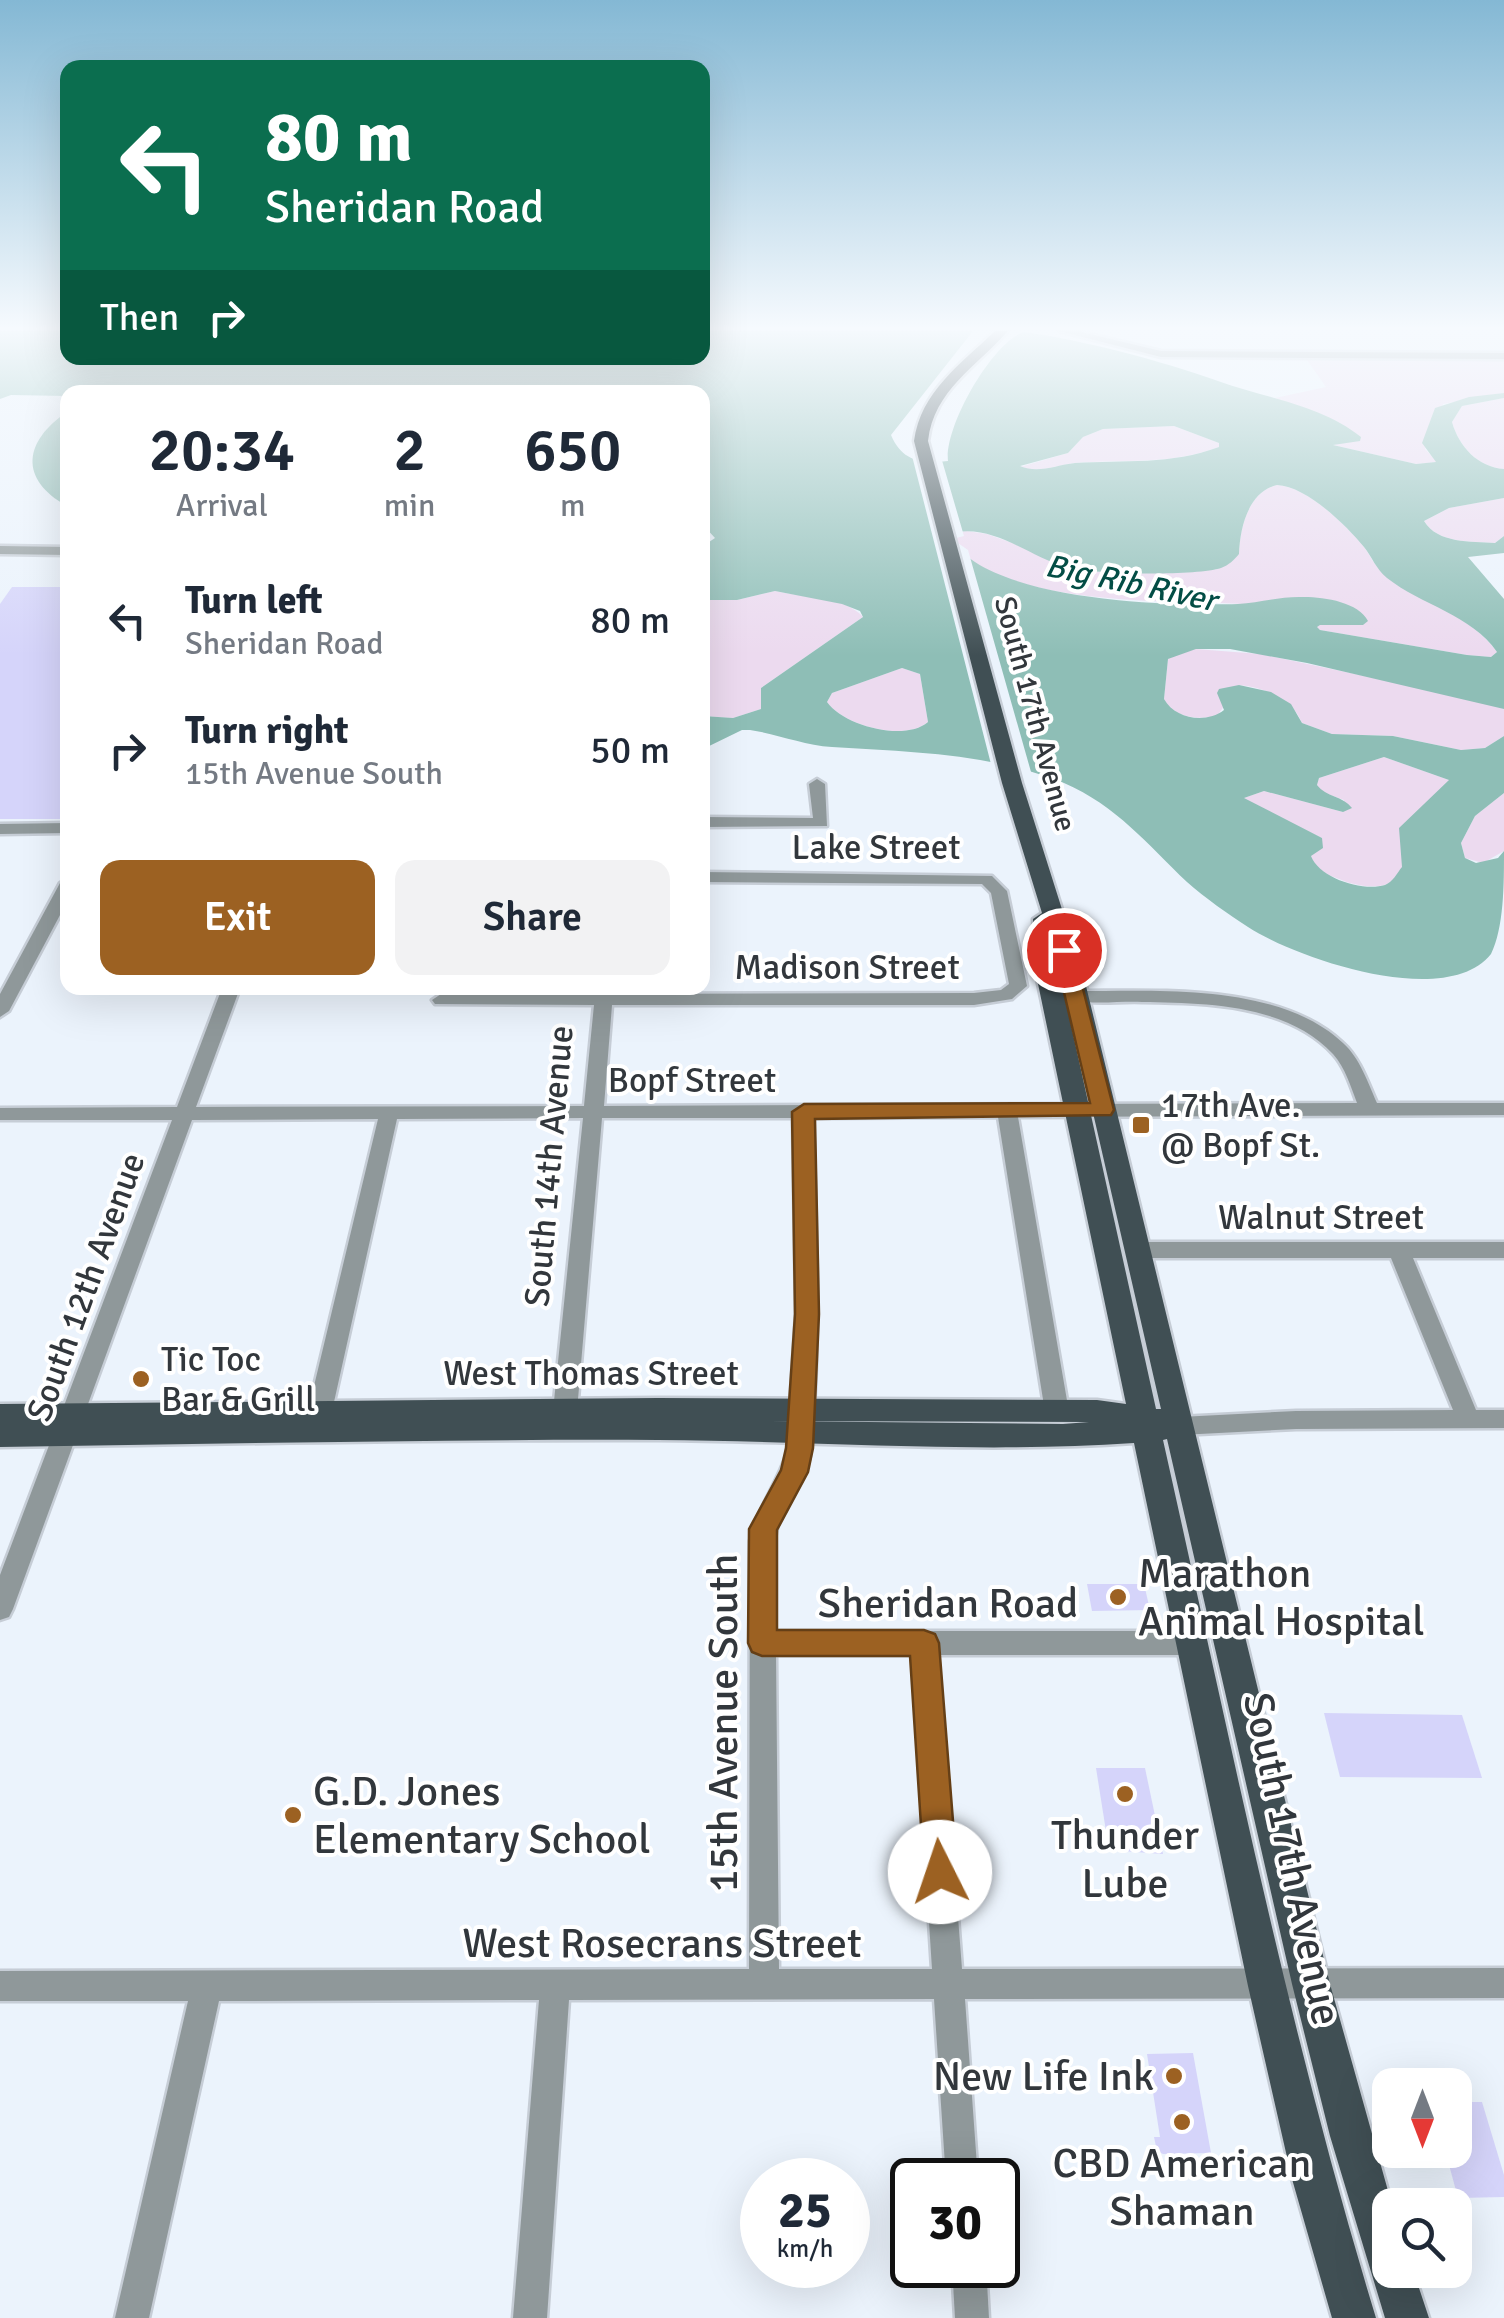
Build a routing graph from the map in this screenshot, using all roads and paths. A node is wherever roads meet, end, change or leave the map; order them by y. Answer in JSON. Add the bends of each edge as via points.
{"nodes":[{"id":1,"x":921,"y":439,"type":"edge"},
{"id":2,"x":0,"y":550,"type":"edge"},
{"id":3,"x":60,"y":551,"type":"edge"},
{"id":4,"x":817,"y":784,"type":"dead end"},
{"id":5,"x":710,"y":822,"type":"edge"},
{"id":6,"x":0,"y":828,"type":"edge"},
{"id":7,"x":60,"y":828,"type":"edge"},
{"id":8,"x":710,"y":877,"type":"edge"},
{"id":9,"x":1042,"y":889,"type":"junction"},
{"id":10,"x":60,"y":898,"type":"edge"},
{"id":11,"x":1008,"y":936,"type":"joint"},
{"id":12,"x":228,"y":995,"type":"edge"},
{"id":13,"x":577,"y":995,"type":"edge"},
{"id":14,"x":604,"y":995,"type":"edge"},
{"id":15,"x":702,"y":995,"type":"edge"},
{"id":16,"x":1078,"y":996,"type":"junction"},
{"id":17,"x":441,"y":1000,"type":"dead end"},
{"id":18,"x":0,"y":1011,"type":"edge"},
{"id":19,"x":1007,"y":1110,"type":"junction"},
{"id":20,"x":1090,"y":1110,"type":"junction"},
{"id":21,"x":1370,"y":1110,"type":"junction"},
{"id":22,"x":1504,"y":1110,"type":"edge"},
{"id":23,"x":594,"y":1112,"type":"junction"},
{"id":24,"x":804,"y":1112,"type":"junction"},
{"id":25,"x":389,"y":1113,"type":"junction"},
{"id":26,"x":0,"y":1114,"type":"edge"},
{"id":27,"x":184,"y":1114,"type":"junction"},
{"id":28,"x":1137,"y":1250,"type":"junction"},
{"id":29,"x":1399,"y":1250,"type":"junction"},
{"id":30,"x":1504,"y":1250,"type":"edge"},
{"id":31,"x":320,"y":1410,"type":"junction"},
{"id":32,"x":565,"y":1410,"type":"junction"},
{"id":33,"x":1057,"y":1412,"type":"junction"},
{"id":34,"x":0,"y":1416,"type":"edge"},
{"id":35,"x":1504,"y":1419,"type":"edge"},
{"id":36,"x":1468,"y":1420,"type":"junction"},
{"id":37,"x":70,"y":1423,"type":"junction"},
{"id":38,"x":801,"y":1423,"type":"junction"},
{"id":39,"x":1158,"y":1425,"type":"junction"},
{"id":40,"x":0,"y":1435,"type":"edge"},
{"id":41,"x":0,"y":1609,"type":"edge"},
{"id":42,"x":762,"y":1643,"type":"junction"},
{"id":43,"x":924,"y":1643,"type":"junction"},
{"id":44,"x":1194,"y":1643,"type":"junction"},
{"id":45,"x":1504,"y":1983,"type":"edge"},
{"id":46,"x":764,"y":1984,"type":"junction"},
{"id":47,"x":1311,"y":1984,"type":"junction"},
{"id":48,"x":207,"y":1985,"type":"junction"},
{"id":49,"x":555,"y":1985,"type":"junction"},
{"id":50,"x":0,"y":1986,"type":"edge"},
{"id":51,"x":1267,"y":1986,"type":"junction"},
{"id":52,"x":949,"y":1987,"type":"junction"},
{"id":53,"x":961,"y":2158,"type":"edge"},
{"id":54,"x":1372,"y":2206,"type":"edge"},
{"id":55,"x":970,"y":2288,"type":"edge"},
{"id":56,"x":1398,"y":2288,"type":"edge"},
{"id":57,"x":132,"y":2318,"type":"edge"},
{"id":58,"x":530,"y":2318,"type":"edge"},
{"id":59,"x":972,"y":2318,"type":"edge"},
{"id":60,"x":1354,"y":2318,"type":"edge"},
{"id":61,"x":1407,"y":2318,"type":"edge"}],
"edges":[{"from":1,"to":9,"type":"main road","name":"South 17th Avenue"},
{"from":2,"to":3,"type":"street"},
{"from":4,"to":5,"type":"street","via":[[820,823]]},
{"from":6,"to":7,"type":"street"},
{"from":8,"to":11,"type":"street","name":"Lake Street","via":[[978,877],[996,886]]},
{"from":9,"to":16,"type":"main road","name":"South 17th Avenue"},
{"from":9,"to":20,"type":"main road","name":"South 17th Avenue","via":[[1046,972]]},
{"from":10,"to":18,"type":"street"},
{"from":11,"to":15,"type":"street","name":"Madison Street","via":[[1018,986],[994,998]]},
{"from":12,"to":27,"type":"street","name":"South 12th Avenue"},
{"from":13,"to":17,"type":"street","name":"Madison Street"},
{"from":14,"to":23,"type":"street","name":"South 14th Avenue"},
{"from":16,"to":20,"type":"main road","name":"South 17th Avenue"},
{"from":16,"to":21,"type":"street","via":[[1214,999],[1297,1022],[1336,1045]]},
{"from":19,"to":20,"type":"street","name":"Bopf Street"},
{"from":19,"to":24,"type":"street","name":"Bopf Street"},
{"from":19,"to":33,"type":"street"},
{"from":20,"to":21,"type":"street","name":"Bopf Street"},
{"from":20,"to":28,"type":"main road","name":"South 17th Avenue"},
{"from":20,"to":39,"type":"main road","name":"South 17th Avenue"},
{"from":21,"to":22,"type":"street","name":"Bopf Street"},
{"from":23,"to":24,"type":"street","name":"Bopf Street"},
{"from":23,"to":25,"type":"street","name":"Bopf Street"},
{"from":23,"to":32,"type":"street","name":"South 14th Avenue"},
{"from":24,"to":38,"type":"street","name":"15th Avenue South"},
{"from":25,"to":27,"type":"street","name":"Bopf Street"},
{"from":25,"to":31,"type":"street"},
{"from":26,"to":27,"type":"street","name":"Bopf Street"},
{"from":27,"to":37,"type":"street","name":"South 12th Avenue"},
{"from":28,"to":29,"type":"street","name":"Walnut Street"},
{"from":28,"to":39,"type":"main road","name":"South 17th Avenue"},
{"from":29,"to":30,"type":"street","name":"Walnut Street"},
{"from":29,"to":36,"type":"street"},
{"from":31,"to":32,"type":"main road","name":"West Thomas Street"},
{"from":31,"to":37,"type":"main road","name":"West Thomas Street"},
{"from":32,"to":38,"type":"main road","name":"West Thomas Street"},
{"from":33,"to":38,"type":"main road","name":"West Thomas Street"},
{"from":33,"to":39,"type":"main road","name":"West Thomas Street"},
{"from":34,"to":37,"type":"main road","name":"West Thomas Street"},
{"from":35,"to":36,"type":"street","name":"West Thomas Street"},
{"from":36,"to":39,"type":"street","name":"West Thomas Street"},
{"from":37,"to":38,"type":"main road","name":"West Thomas Street"},
{"from":37,"to":40,"type":"main road","name":"West Thomas Street"},
{"from":37,"to":41,"type":"street","name":"South 12th Avenue"},
{"from":38,"to":39,"type":"main road","name":"West Thomas Street","via":[[1063,1436]]},
{"from":38,"to":42,"type":"street","name":"15th Avenue South","via":[[794,1472],[763,1529]]},
{"from":39,"to":44,"type":"main road","name":"South 17th Avenue"},
{"from":39,"to":47,"type":"main road","name":"South 17th Avenue"},
{"from":42,"to":43,"type":"street","name":"Sheridan Road"},
{"from":42,"to":46,"type":"street","name":"15th Avenue South"},
{"from":43,"to":44,"type":"street","name":"Sheridan Road"},
{"from":43,"to":52,"type":"street"},
{"from":44,"to":51,"type":"main road","name":"South 17th Avenue"},
{"from":45,"to":47,"type":"street","name":"West Rosecrans Street"},
{"from":46,"to":49,"type":"street","name":"West Rosecrans Street"},
{"from":46,"to":52,"type":"street","name":"West Rosecrans Street"},
{"from":47,"to":51,"type":"street","name":"West Rosecrans Street"},
{"from":47,"to":54,"type":"main road","name":"South 17th Avenue"},
{"from":48,"to":49,"type":"street","name":"West Rosecrans Street"},
{"from":48,"to":50,"type":"street","name":"West Rosecrans Street"},
{"from":48,"to":57,"type":"street"},
{"from":49,"to":58,"type":"street"},
{"from":51,"to":52,"type":"street","name":"West Rosecrans Street"},
{"from":51,"to":60,"type":"main road","name":"South 17th Avenue"},
{"from":52,"to":53,"type":"street"},
{"from":55,"to":59,"type":"street"},
{"from":56,"to":61,"type":"main road","name":"South 17th Avenue"}]}
